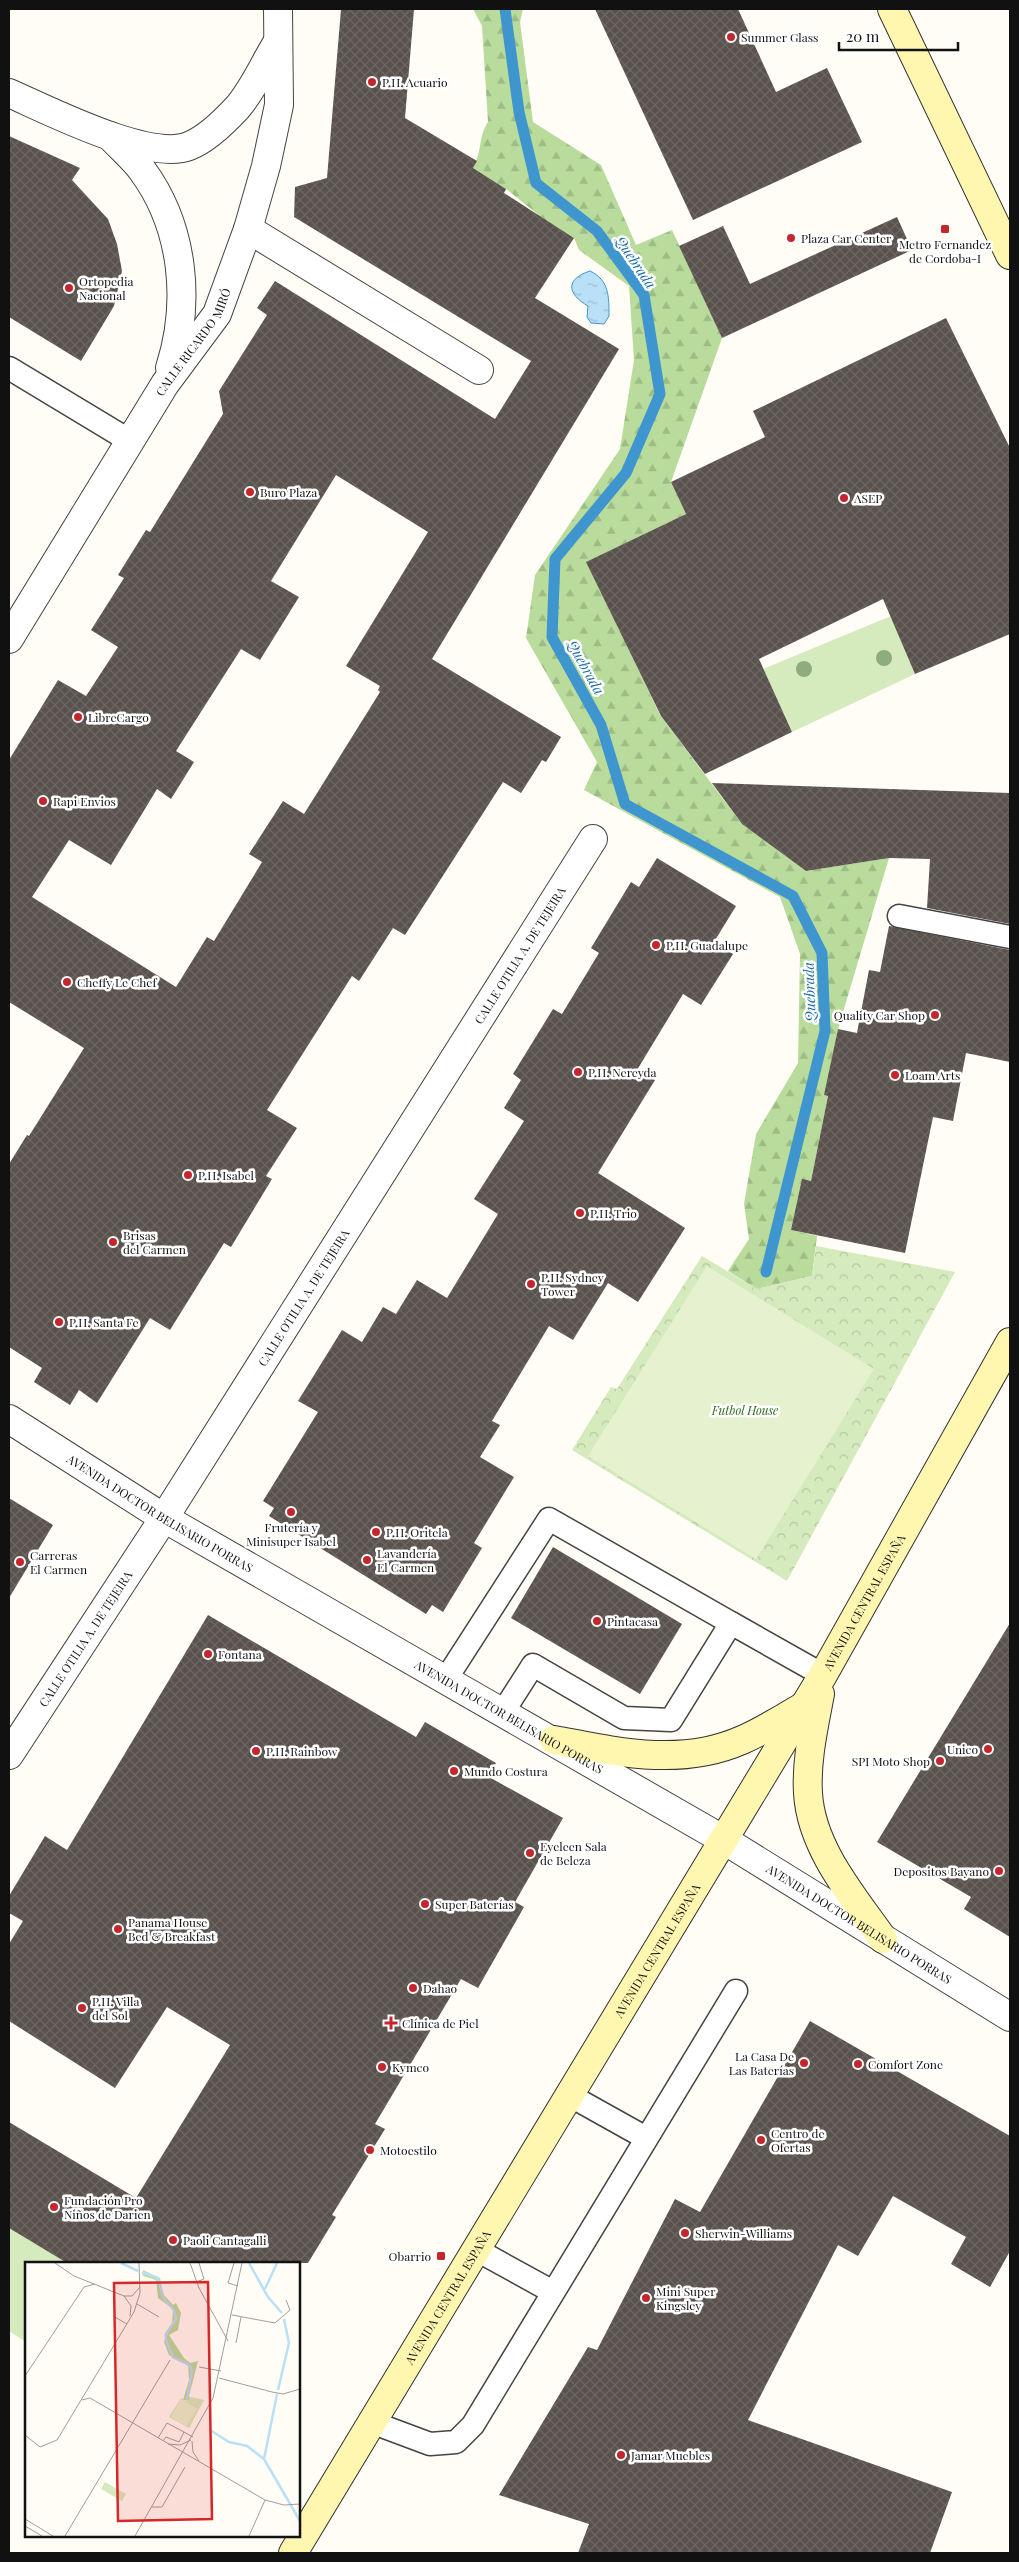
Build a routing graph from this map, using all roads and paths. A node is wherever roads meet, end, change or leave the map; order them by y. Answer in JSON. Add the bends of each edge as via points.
{"nodes":[{"id":1,"x":278,"y":9,"type":"edge"},
{"id":2,"x":892,"y":9,"type":"edge"},
{"id":3,"x":277,"y":43,"type":"junction"},
{"id":4,"x":9,"y":93,"type":"edge"},
{"id":5,"x":110,"y":136,"type":"junction"},
{"id":6,"x":248,"y":229,"type":"junction"},
{"id":7,"x":1010,"y":255,"type":"edge"},
{"id":8,"x":9,"y":368,"type":"edge"},
{"id":9,"x":479,"y":370,"type":"dead end"},
{"id":10,"x":165,"y":384,"type":"junction"},
{"id":11,"x":130,"y":441,"type":"junction"},
{"id":12,"x":9,"y":639,"type":"edge"},
{"id":13,"x":593,"y":839,"type":"dead end"},
{"id":14,"x":899,"y":916,"type":"dead end"},
{"id":15,"x":1010,"y":937,"type":"edge"},
{"id":16,"x":1010,"y":1342,"type":"edge"},
{"id":17,"x":9,"y":1419,"type":"edge"},
{"id":18,"x":164,"y":1518,"type":"junction"},
{"id":19,"x":731,"y":1623,"type":"junction"},
{"id":20,"x":824,"y":1675,"type":"junction"},
{"id":21,"x":446,"y":1679,"type":"junction"},
{"id":22,"x":805,"y":1705,"type":"junction"},
{"id":23,"x":503,"y":1712,"type":"junction"},
{"id":24,"x":554,"y":1740,"type":"junction"},
{"id":25,"x":9,"y":1755,"type":"edge"},
{"id":26,"x":724,"y":1840,"type":"junction"},
{"id":27,"x":883,"y":1939,"type":"junction"},
{"id":28,"x":736,"y":1991,"type":"dead end"},
{"id":29,"x":1010,"y":2017,"type":"edge"},
{"id":30,"x":570,"y":2095,"type":"junction"},
{"id":31,"x":646,"y":2138,"type":"junction"},
{"id":32,"x":475,"y":2249,"type":"junction"},
{"id":33,"x":553,"y":2292,"type":"junction"},
{"id":34,"x":371,"y":2422,"type":"junction"},
{"id":35,"x":293,"y":2553,"type":"edge"}],
"edges":[{"from":1,"to":3,"type":"street","name":"CALLE RICARDO MIRÓ"},
{"from":2,"to":7,"type":"main road"},
{"from":3,"to":5,"type":"street","via":[[238,107],[216,129],[189,146],[163,150]]},
{"from":3,"to":6,"type":"street","name":"CALLE RICARDO MIRÓ","via":[[278,105],[266,166]]},
{"from":4,"to":5,"type":"street"},
{"from":5,"to":10,"type":"street","via":[[142,170],[165,210],[179,254],[183,301],[177,346]]},
{"from":6,"to":9,"type":"street"},
{"from":6,"to":10,"type":"street","name":"CALLE RICARDO MIRÓ","via":[[217,314]]},
{"from":8,"to":11,"type":"lane"},
{"from":10,"to":11,"type":"street","name":"CALLE RICARDO MIRÓ"},
{"from":11,"to":12,"type":"street","name":"CALLE RICARDO MIRÓ"},
{"from":13,"to":18,"type":"street","name":"CALLE OTILIA A. DE TEJEIRA"},
{"from":14,"to":15,"type":"lane"},
{"from":16,"to":20,"type":"main road","name":"AVENIDA CENTRAL ESPAÑA"},
{"from":17,"to":18,"type":"street","name":"AVENIDA DOCTOR BELISARIO PORRAS"},
{"from":18,"to":21,"type":"street","name":"AVENIDA DOCTOR BELISARIO PORRAS"},
{"from":18,"to":25,"type":"street","name":"CALLE OTILIA A. DE TEJEIRA"},
{"from":19,"to":20,"type":"lane"},
{"from":19,"to":21,"type":"lane","via":[[550,1520]]},
{"from":19,"to":23,"type":"lane","via":[[671,1720],[624,1718],[533,1665]]},
{"from":20,"to":22,"type":"main road","name":"AVENIDA CENTRAL ESPAÑA"},
{"from":20,"to":27,"type":"main road","via":[[810,1757],[808,1794],[812,1816],[829,1859]]},
{"from":21,"to":23,"type":"street","name":"AVENIDA DOCTOR BELISARIO PORRAS"},
{"from":22,"to":24,"type":"main road","via":[[741,1741],[685,1754],[651,1757]]},
{"from":22,"to":26,"type":"main road","name":"AVENIDA CENTRAL ESPAÑA"},
{"from":23,"to":24,"type":"street","name":"AVENIDA DOCTOR BELISARIO PORRAS"},
{"from":24,"to":26,"type":"street","name":"AVENIDA DOCTOR BELISARIO PORRAS"},
{"from":26,"to":27,"type":"street","name":"AVENIDA DOCTOR BELISARIO PORRAS"},
{"from":26,"to":30,"type":"main road","name":"AVENIDA CENTRAL ESPAÑA"},
{"from":27,"to":29,"type":"street","name":"AVENIDA DOCTOR BELISARIO PORRAS"},
{"from":28,"to":31,"type":"lane"},
{"from":30,"to":31,"type":"lane"},
{"from":30,"to":32,"type":"main road","name":"AVENIDA CENTRAL ESPAÑA"},
{"from":31,"to":33,"type":"lane"},
{"from":32,"to":33,"type":"lane"},
{"from":32,"to":34,"type":"main road","name":"AVENIDA CENTRAL ESPAÑA"},
{"from":33,"to":34,"type":"lane","via":[[473,2425],[456,2442],[430,2444]]},
{"from":34,"to":35,"type":"main road","name":"AVENIDA CENTRAL ESPAÑA"}]}
